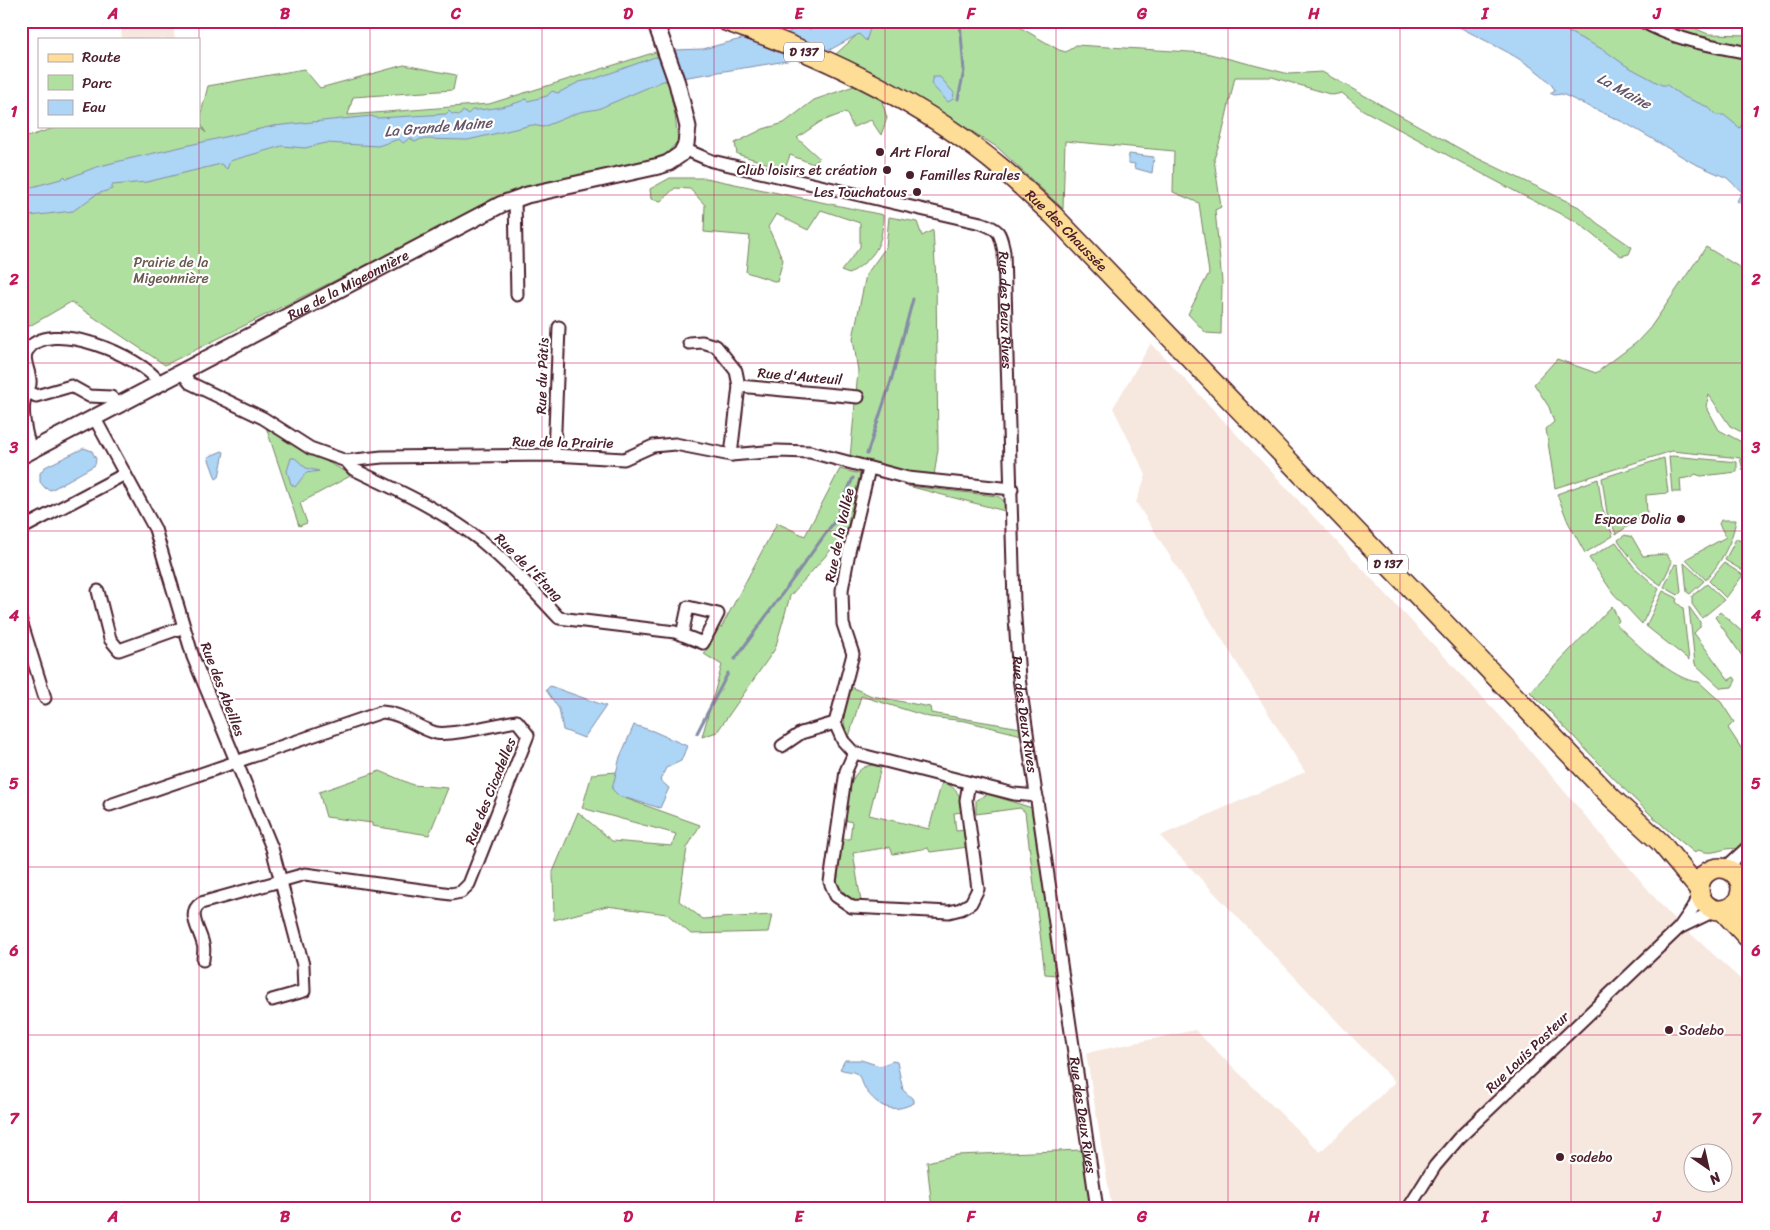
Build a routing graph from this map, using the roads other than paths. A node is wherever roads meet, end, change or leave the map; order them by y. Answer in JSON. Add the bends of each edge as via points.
{"nodes":[{"id":1,"x":1642,"y":21,"type":"edge"},
{"id":2,"x":735,"y":24,"type":"edge"},
{"id":3,"x":659,"y":25,"type":"edge"},
{"id":4,"x":1749,"y":53,"type":"edge"},
{"id":5,"x":684,"y":149,"type":"junction"},
{"id":6,"x":515,"y":199,"type":"junction"},
{"id":7,"x":516,"y":295,"type":"dead end"},
{"id":8,"x":559,"y":327,"type":"dead end"},
{"id":9,"x":689,"y":343,"type":"dead end"},
{"id":10,"x":180,"y":371,"type":"junction"},
{"id":11,"x":159,"y":382,"type":"junction"},
{"id":12,"x":739,"y":386,"type":"junction"},
{"id":13,"x":28,"y":392,"type":"junction"},
{"id":14,"x":858,"y":397,"type":"dead end"},
{"id":15,"x":118,"y":404,"type":"junction"},
{"id":16,"x":94,"y":417,"type":"junction"},
{"id":17,"x":26,"y":453,"type":"edge"},
{"id":18,"x":731,"y":455,"type":"junction"},
{"id":19,"x":554,"y":456,"type":"junction"},
{"id":20,"x":346,"y":461,"type":"junction"},
{"id":21,"x":868,"y":469,"type":"junction"},
{"id":22,"x":126,"y":474,"type":"junction"},
{"id":23,"x":1012,"y":489,"type":"junction"},
{"id":24,"x":21,"y":529,"type":"edge"},
{"id":25,"x":98,"y":591,"type":"dead end"},
{"id":26,"x":21,"y":621,"type":"edge"},
{"id":27,"x":184,"y":627,"type":"junction"},
{"id":28,"x":682,"y":635,"type":"dead end"},
{"id":29,"x":45,"y":698,"type":"dead end"},
{"id":30,"x":835,"y":723,"type":"junction"},
{"id":31,"x":782,"y":746,"type":"dead end"},
{"id":32,"x":854,"y":753,"type":"junction"},
{"id":33,"x":236,"y":763,"type":"junction"},
{"id":34,"x":969,"y":783,"type":"junction"},
{"id":35,"x":1037,"y":796,"type":"junction"},
{"id":36,"x":110,"y":805,"type":"dead end"},
{"id":37,"x":1660,"y":842,"type":"junction"},
{"id":38,"x":1749,"y":846,"type":"edge"},
{"id":39,"x":1749,"y":860,"type":"edge"},
{"id":40,"x":1718,"y":869,"type":"junction"},
{"id":41,"x":281,"y":881,"type":"junction"},
{"id":42,"x":1699,"y":890,"type":"junction"},
{"id":43,"x":1740,"y":891,"type":"junction"},
{"id":44,"x":1719,"y":910,"type":"junction"},
{"id":45,"x":1749,"y":917,"type":"edge"},
{"id":46,"x":1679,"y":928,"type":"junction"},
{"id":47,"x":1749,"y":939,"type":"edge"},
{"id":48,"x":203,"y":960,"type":"dead end"},
{"id":49,"x":272,"y":1000,"type":"dead end"},
{"id":50,"x":1097,"y":1209,"type":"edge"},
{"id":51,"x":1408,"y":1209,"type":"edge"}],
"edges":[{"from":1,"to":4,"type":"street","via":[[1653,28],[1705,45]]},
{"from":2,"to":37,"type":"main road","name":"Rue des Chaussée","number":"D 137","via":[[864,79],[940,124],[998,166],[1053,215],[1612,798]]},
{"from":3,"to":5,"type":"street","via":[[688,127]]},
{"from":5,"to":6,"type":"street","name":"Rue de la Migeonnière","via":[[674,160],[659,166]]},
{"from":5,"to":23,"type":"street","name":"Rue des Deux Rives","via":[[703,158],[985,225],[999,232],[1004,252]]},
{"from":6,"to":7,"type":"street"},
{"from":6,"to":10,"type":"street","name":"Rue de la Migeonnière"},
{"from":8,"to":19,"type":"street","name":"Rue du Pâtis"},
{"from":9,"to":12,"type":"street","name":"Rue d'Auteuil","via":[[716,346],[736,371]]},
{"from":10,"to":11,"type":"street","name":"Rue de la Migeonnière"},
{"from":10,"to":20,"type":"street","via":[[190,383],[263,418],[310,448]]},
{"from":11,"to":13,"type":"street","via":[[147,369],[119,353],[76,338],[56,338],[28,350],[26,359],[31,380]]},
{"from":11,"to":15,"type":"street","name":"Rue de la Migeonnière"},
{"from":12,"to":14,"type":"street","name":"Rue d'Auteuil"},
{"from":12,"to":18,"type":"street","name":"Rue d'Auteuil"},
{"from":13,"to":15,"type":"street","via":[[36,396],[71,386],[89,396],[112,397]]},
{"from":13,"to":17,"type":"street","via":[[24,405]]},
{"from":15,"to":16,"type":"street","name":"Rue de la Migeonnière"},
{"from":16,"to":17,"type":"street","name":"Rue de la Migeonnière"},
{"from":16,"to":22,"type":"street","name":"Rue des Abeilles"},
{"from":18,"to":19,"type":"street","name":"Rue de la Prairie","via":[[675,444],[653,446],[624,459]]},
{"from":18,"to":21,"type":"street","name":"Rue de la Prairie","via":[[810,452]]},
{"from":19,"to":20,"type":"street","name":"Rue de la Prairie","via":[[382,457]]},
{"from":20,"to":28,"type":"street","name":"Rue de l'Étang","via":[[353,470],[424,503],[478,539],[525,580],[559,618]]},
{"from":21,"to":23,"type":"street","name":"Rue de la Prairie","via":[[908,478]]},
{"from":21,"to":30,"type":"street","name":"Rue de la Vallée","via":[[842,590],[843,624],[853,654]]},
{"from":22,"to":24,"type":"street"},
{"from":22,"to":27,"type":"street","name":"Rue des Abeilles","via":[[154,529]]},
{"from":23,"to":35,"type":"street","name":"Rue des Deux Rives","via":[[1019,678]]},
{"from":25,"to":27,"type":"street","via":[[110,639],[119,650]]},
{"from":26,"to":29,"type":"street"},
{"from":27,"to":33,"type":"street","name":"Rue des Abeilles"},
{"from":30,"to":31,"type":"street","via":[[802,733]]},
{"from":30,"to":32,"type":"street","via":[[843,741]]},
{"from":32,"to":34,"type":"street"},
{"from":32,"to":34,"type":"street","via":[[846,770],[830,882],[836,896],[852,907],[949,912],[971,903],[978,890],[966,800]]},
{"from":33,"to":36,"type":"street"},
{"from":33,"to":41,"type":"street","name":"Rue des Abeilles","via":[[272,848]]},
{"from":33,"to":41,"type":"street","name":"Rue des Cicadelles","via":[[382,712],[393,712],[436,733],[517,721],[528,735],[469,884],[462,892],[451,894],[306,874]]},
{"from":34,"to":35,"type":"street"},
{"from":35,"to":50,"type":"street","name":"Rue des Deux Rives"},
{"from":37,"to":40,"type":"main road","number":"D 137"},
{"from":37,"to":42,"type":"main road","number":"D 137"},
{"from":38,"to":40,"type":"street"},
{"from":39,"to":43,"type":"street"},
{"from":40,"to":42,"type":"main road","via":[[1703,877]]},
{"from":40,"to":43,"type":"main road","via":[[1735,874]]},
{"from":41,"to":48,"type":"street","via":[[196,906],[193,914],[204,946]]},
{"from":41,"to":49,"type":"street","name":"Rue des Abeilles","via":[[303,965],[304,991]]},
{"from":42,"to":44,"type":"main road","via":[[1705,904]]},
{"from":42,"to":46,"type":"street","name":"Rue Louis Pasteur","via":[[1694,905]]},
{"from":43,"to":44,"type":"main road","via":[[1732,906]]},
{"from":43,"to":45,"type":"main road"},
{"from":44,"to":46,"type":"street","name":"Rue Louis Pasteur"},
{"from":44,"to":47,"type":"main road"},
{"from":46,"to":51,"type":"street","name":"Rue Louis Pasteur","via":[[1459,1138],[1435,1166]]}]}
